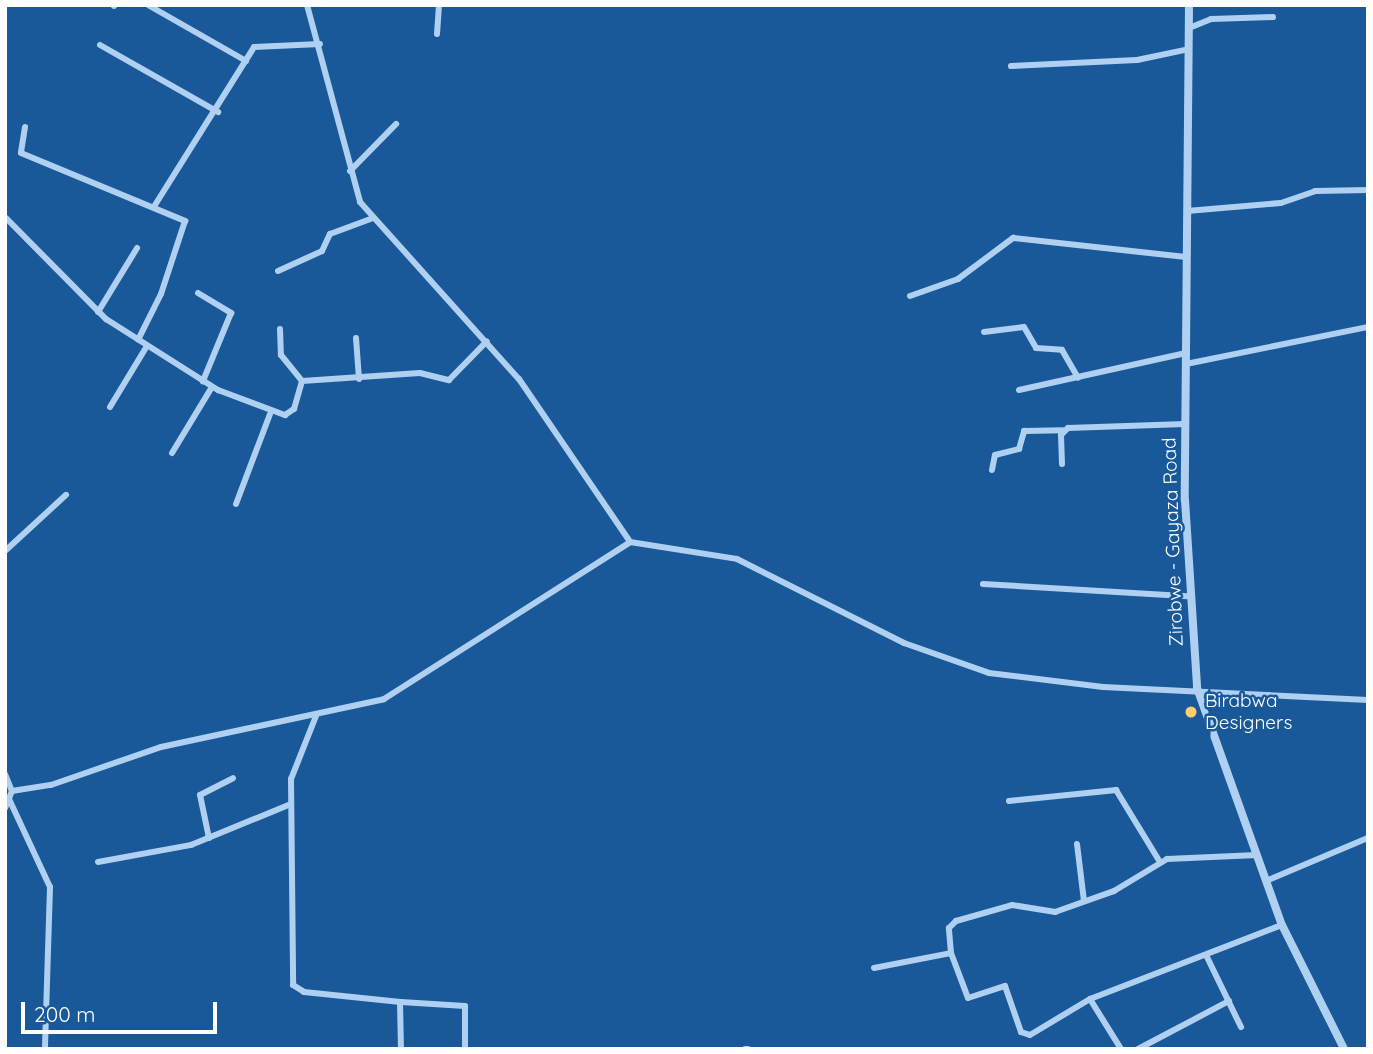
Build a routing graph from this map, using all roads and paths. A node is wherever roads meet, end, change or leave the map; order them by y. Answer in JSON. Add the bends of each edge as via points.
{"nodes":[{"id":1,"x":148,"y":5,"type":"edge"},
{"id":2,"x":307,"y":5,"type":"edge"},
{"id":3,"x":439,"y":5,"type":"edge"},
{"id":4,"x":1189,"y":5,"type":"edge"},
{"id":5,"x":1273,"y":17,"type":"dead end"},
{"id":6,"x":1189,"y":28,"type":"junction"},
{"id":7,"x":438,"y":34,"type":"dead end"},
{"id":8,"x":100,"y":44,"type":"dead end"},
{"id":9,"x":320,"y":44,"type":"junction"},
{"id":10,"x":1189,"y":49,"type":"junction"},
{"id":11,"x":246,"y":61,"type":"junction"},
{"id":12,"x":1010,"y":66,"type":"dead end"},
{"id":13,"x":219,"y":112,"type":"junction"},
{"id":14,"x":396,"y":124,"type":"dead end"},
{"id":15,"x":25,"y":127,"type":"dead end"},
{"id":16,"x":350,"y":171,"type":"junction"},
{"id":17,"x":1368,"y":190,"type":"edge"},
{"id":18,"x":155,"y":205,"type":"junction"},
{"id":19,"x":1187,"y":211,"type":"junction"},
{"id":20,"x":5,"y":217,"type":"edge"},
{"id":21,"x":373,"y":218,"type":"junction"},
{"id":22,"x":137,"y":248,"type":"dead end"},
{"id":23,"x":1186,"y":257,"type":"junction"},
{"id":24,"x":278,"y":271,"type":"dead end"},
{"id":25,"x":198,"y":293,"type":"dead end"},
{"id":26,"x":910,"y":296,"type":"dead end"},
{"id":27,"x":98,"y":312,"type":"junction"},
{"id":28,"x":1368,"y":327,"type":"edge"},
{"id":29,"x":280,"y":329,"type":"dead end"},
{"id":30,"x":984,"y":332,"type":"dead end"},
{"id":31,"x":356,"y":338,"type":"dead end"},
{"id":32,"x":138,"y":340,"type":"junction"},
{"id":33,"x":487,"y":341,"type":"junction"},
{"id":34,"x":147,"y":346,"type":"junction"},
{"id":35,"x":1186,"y":353,"type":"junction"},
{"id":36,"x":1186,"y":365,"type":"junction"},
{"id":37,"x":1078,"y":378,"type":"junction"},
{"id":38,"x":359,"y":379,"type":"junction"},
{"id":39,"x":203,"y":381,"type":"junction"},
{"id":40,"x":302,"y":381,"type":"junction"},
{"id":41,"x":212,"y":387,"type":"junction"},
{"id":42,"x":1019,"y":390,"type":"dead end"},
{"id":43,"x":110,"y":407,"type":"dead end"},
{"id":44,"x":270,"y":414,"type":"junction"},
{"id":45,"x":1185,"y":424,"type":"junction"},
{"id":46,"x":1063,"y":430,"type":"junction"},
{"id":47,"x":172,"y":453,"type":"dead end"},
{"id":48,"x":1062,"y":464,"type":"dead end"},
{"id":49,"x":992,"y":470,"type":"dead end"},
{"id":50,"x":66,"y":495,"type":"dead end"},
{"id":51,"x":236,"y":503,"type":"dead end"},
{"id":52,"x":630,"y":542,"type":"junction"},
{"id":53,"x":5,"y":551,"type":"edge"},
{"id":54,"x":983,"y":584,"type":"dead end"},
{"id":55,"x":1188,"y":596,"type":"junction"},
{"id":56,"x":1197,"y":688,"type":"junction"},
{"id":57,"x":1368,"y":700,"type":"edge"},
{"id":58,"x":316,"y":716,"type":"junction"},
{"id":59,"x":5,"y":774,"type":"edge"},
{"id":60,"x":233,"y":778,"type":"dead end"},
{"id":61,"x":11,"y":795,"type":"junction"},
{"id":62,"x":1009,"y":801,"type":"dead end"},
{"id":63,"x":291,"y":804,"type":"junction"},
{"id":64,"x":5,"y":808,"type":"edge"},
{"id":65,"x":209,"y":838,"type":"junction"},
{"id":66,"x":1368,"y":838,"type":"edge"},
{"id":67,"x":1077,"y":844,"type":"dead end"},
{"id":68,"x":1257,"y":855,"type":"junction"},
{"id":69,"x":98,"y":862,"type":"dead end"},
{"id":70,"x":1160,"y":862,"type":"junction"},
{"id":71,"x":1266,"y":881,"type":"junction"},
{"id":72,"x":1084,"y":901,"type":"junction"},
{"id":73,"x":1282,"y":925,"type":"junction"},
{"id":74,"x":951,"y":953,"type":"junction"},
{"id":75,"x":1207,"y":957,"type":"junction"},
{"id":76,"x":874,"y":968,"type":"dead end"},
{"id":77,"x":1090,"y":999,"type":"junction"},
{"id":78,"x":1229,"y":1001,"type":"junction"},
{"id":79,"x":400,"y":1002,"type":"junction"},
{"id":80,"x":1241,"y":1027,"type":"dead end"},
{"id":81,"x":45,"y":1049,"type":"edge"},
{"id":82,"x":401,"y":1049,"type":"edge"},
{"id":83,"x":466,"y":1049,"type":"edge"},
{"id":84,"x":1121,"y":1049,"type":"edge"},
{"id":85,"x":1139,"y":1049,"type":"edge"},
{"id":86,"x":1344,"y":1049,"type":"edge"}],
"edges":[{"from":1,"to":11,"type":"street"},
{"from":2,"to":9,"type":"street"},
{"from":3,"to":7,"type":"street"},
{"from":4,"to":6,"type":"street","name":"Zirobwe - Gayaza Road"},
{"from":5,"to":6,"type":"street","via":[[1211,19]]},
{"from":6,"to":10,"type":"street","name":"Zirobwe - Gayaza Road"},
{"from":8,"to":13,"type":"street"},
{"from":9,"to":11,"type":"street","via":[[261,43]]},
{"from":9,"to":16,"type":"street"},
{"from":10,"to":12,"type":"street","via":[[1137,60]]},
{"from":10,"to":19,"type":"street","name":"Zirobwe - Gayaza Road"},
{"from":11,"to":13,"type":"street"},
{"from":13,"to":18,"type":"street"},
{"from":14,"to":16,"type":"street"},
{"from":15,"to":18,"type":"street","via":[[21,153]]},
{"from":16,"to":21,"type":"street"},
{"from":17,"to":19,"type":"street","via":[[1315,191],[1282,203]]},
{"from":18,"to":32,"type":"street","via":[[185,220],[161,294]]},
{"from":19,"to":23,"type":"street","name":"Zirobwe - Gayaza Road"},
{"from":20,"to":27,"type":"street"},
{"from":21,"to":24,"type":"street","via":[[330,234],[322,251]]},
{"from":21,"to":33,"type":"street"},
{"from":22,"to":27,"type":"street"},
{"from":23,"to":26,"type":"street","via":[[1013,238],[958,279]]},
{"from":23,"to":35,"type":"street","name":"Zirobwe - Gayaza Road"},
{"from":25,"to":39,"type":"street","via":[[231,313]]},
{"from":27,"to":32,"type":"street"},
{"from":28,"to":36,"type":"street"},
{"from":29,"to":40,"type":"street","via":[[281,355]]},
{"from":30,"to":37,"type":"street","via":[[1024,327],[1036,348],[1062,350]]},
{"from":31,"to":38,"type":"street"},
{"from":32,"to":34,"type":"street"},
{"from":33,"to":38,"type":"street","via":[[449,380],[420,373]]},
{"from":33,"to":52,"type":"street"},
{"from":34,"to":39,"type":"street"},
{"from":34,"to":43,"type":"street"},
{"from":35,"to":36,"type":"street","name":"Zirobwe - Gayaza Road"},
{"from":35,"to":37,"type":"street"},
{"from":36,"to":45,"type":"street","name":"Zirobwe - Gayaza Road"},
{"from":37,"to":42,"type":"street"},
{"from":38,"to":40,"type":"street"},
{"from":39,"to":41,"type":"street"},
{"from":40,"to":44,"type":"street","via":[[291,413]]},
{"from":41,"to":44,"type":"street"},
{"from":41,"to":47,"type":"street"},
{"from":44,"to":51,"type":"street"},
{"from":45,"to":46,"type":"street"},
{"from":45,"to":55,"type":"street","name":"Zirobwe - Gayaza Road"},
{"from":46,"to":48,"type":"street"},
{"from":46,"to":49,"type":"street","via":[[1024,432],[1019,449],[995,455]]},
{"from":50,"to":53,"type":"street"},
{"from":52,"to":56,"type":"street","via":[[737,559],[904,643],[989,673],[1103,687]]},
{"from":52,"to":58,"type":"street","via":[[411,685],[361,707]]},
{"from":54,"to":55,"type":"street"},
{"from":55,"to":56,"type":"street","name":"Zirobwe - Gayaza Road"},
{"from":56,"to":57,"type":"street"},
{"from":56,"to":68,"type":"street","name":"Zirobwe - Gayaza Road"},
{"from":58,"to":61,"type":"street","via":[[160,747]]},
{"from":58,"to":63,"type":"street","via":[[291,779]]},
{"from":59,"to":61,"type":"street"},
{"from":60,"to":65,"type":"street","via":[[200,795]]},
{"from":61,"to":64,"type":"street"},
{"from":61,"to":81,"type":"street","via":[[49,883]]},
{"from":62,"to":70,"type":"street","via":[[1113,789]]},
{"from":63,"to":65,"type":"street"},
{"from":63,"to":79,"type":"street","via":[[293,985],[304,992]]},
{"from":65,"to":69,"type":"street"},
{"from":66,"to":71,"type":"street"},
{"from":67,"to":72,"type":"street"},
{"from":68,"to":70,"type":"street"},
{"from":68,"to":71,"type":"street","name":"Zirobwe - Gayaza Road"},
{"from":70,"to":72,"type":"street"},
{"from":71,"to":73,"type":"street","name":"Zirobwe - Gayaza Road"},
{"from":72,"to":74,"type":"street","via":[[1046,914],[1013,905],[951,923]]},
{"from":73,"to":75,"type":"street","via":[[1251,939],[1237,937]]},
{"from":73,"to":86,"type":"street","name":"Zirobwe - Gayaza Road"},
{"from":74,"to":76,"type":"street"},
{"from":74,"to":77,"type":"street","via":[[968,998],[1006,987],[1024,1035]]},
{"from":75,"to":77,"type":"street"},
{"from":75,"to":78,"type":"street"},
{"from":77,"to":84,"type":"street"},
{"from":78,"to":80,"type":"street"},
{"from":78,"to":85,"type":"street"},
{"from":79,"to":82,"type":"street"},
{"from":79,"to":83,"type":"street","via":[[465,1006]]}]}
